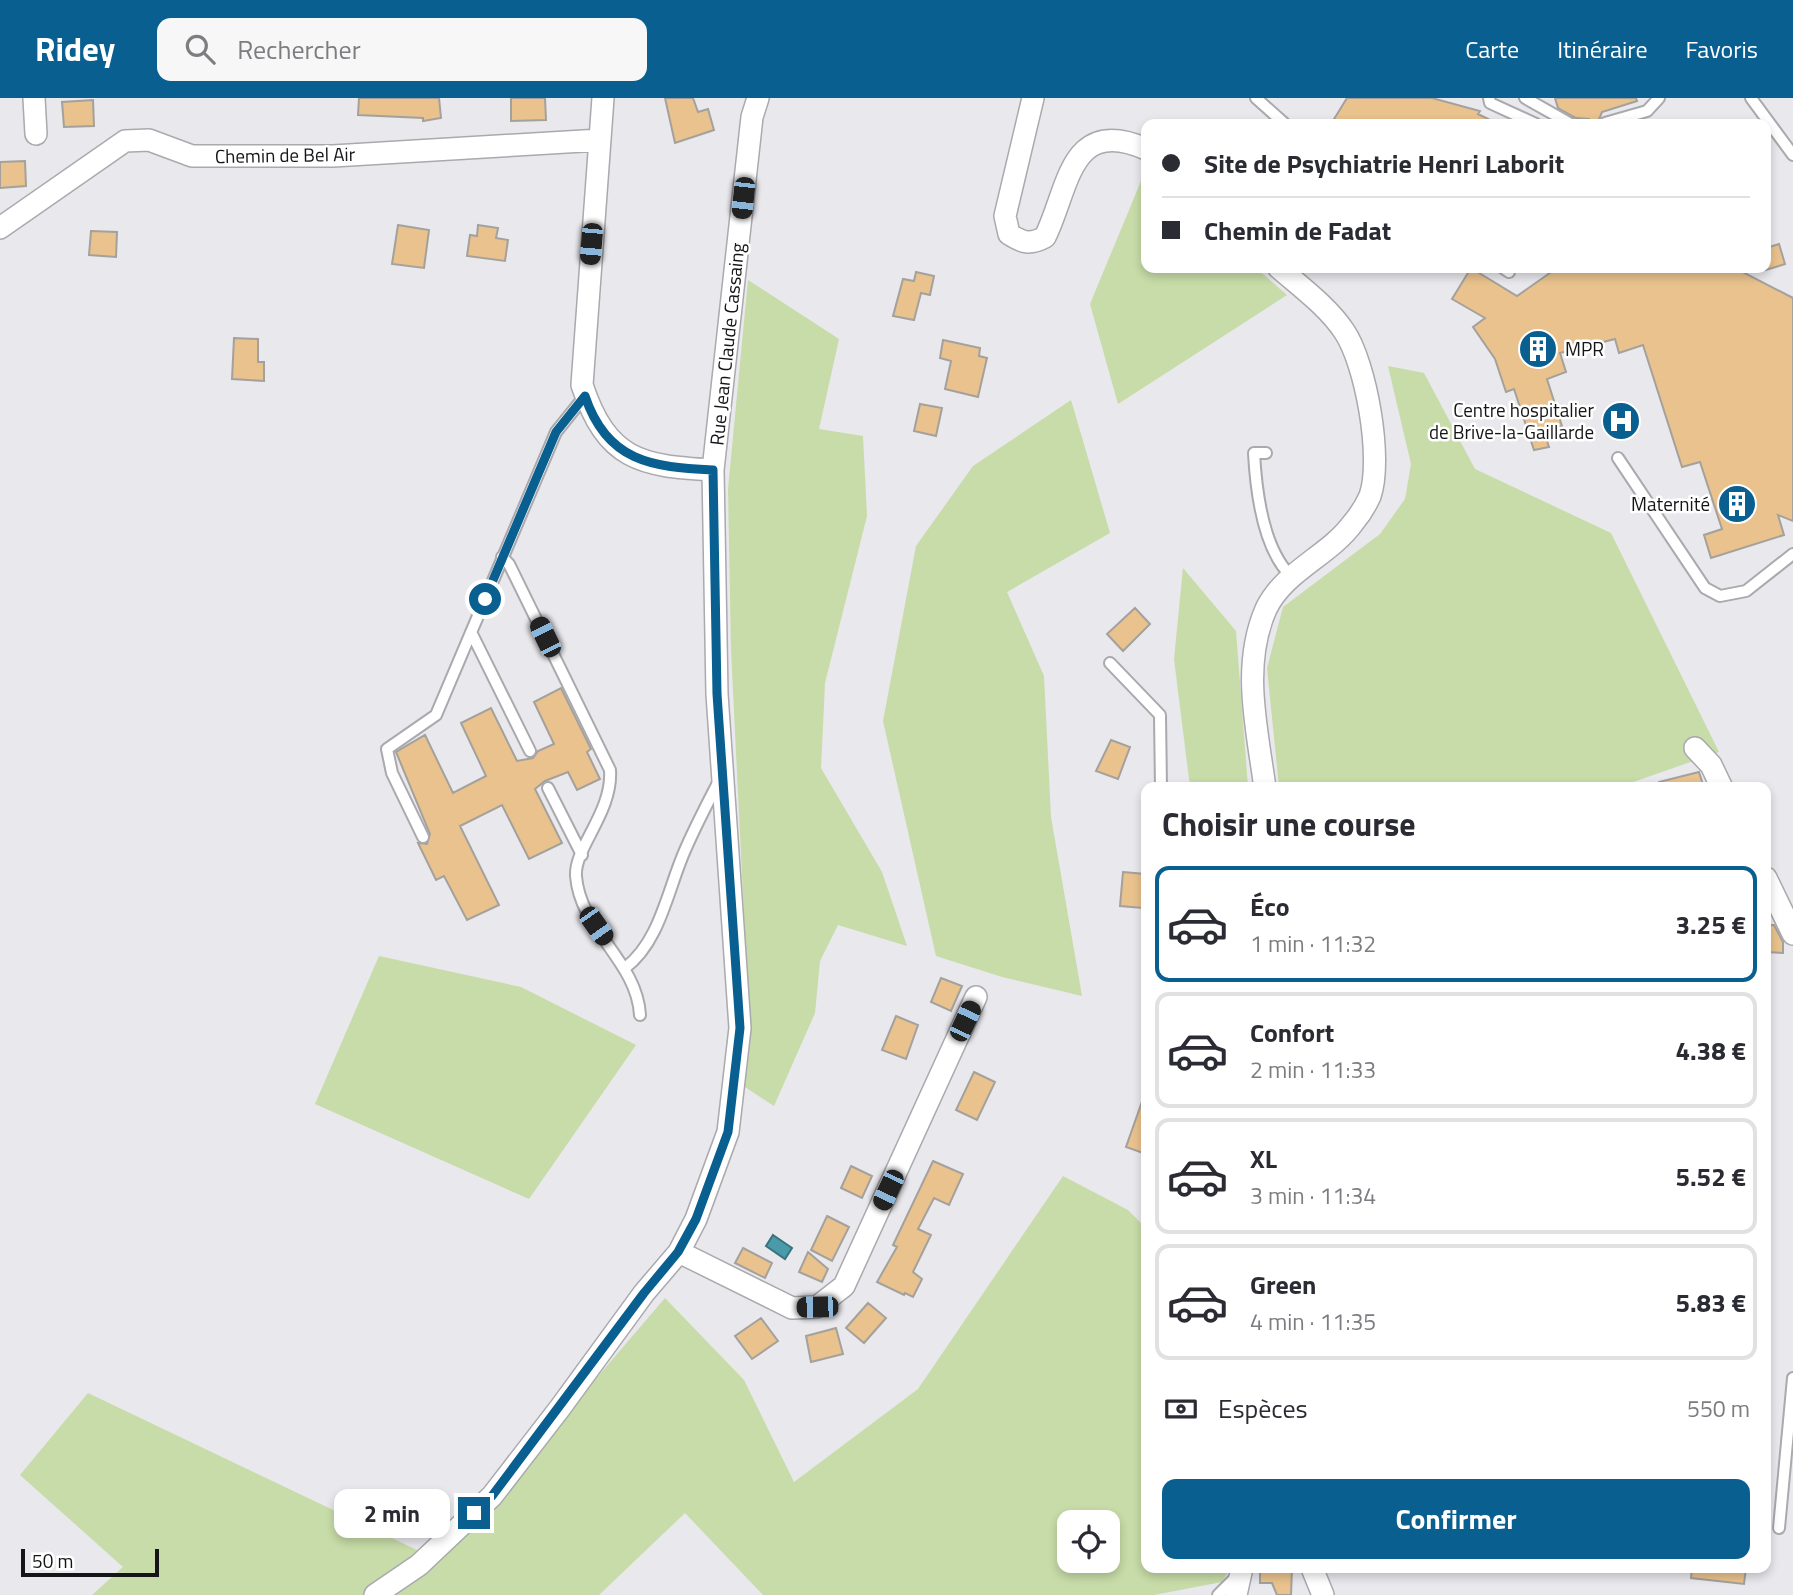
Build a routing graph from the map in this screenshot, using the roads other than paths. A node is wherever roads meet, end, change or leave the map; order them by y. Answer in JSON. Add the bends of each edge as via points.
{"nodes":[{"id":1,"x":34,"y":98,"type":"edge"},
{"id":2,"x":603,"y":98,"type":"edge"},
{"id":3,"x":758,"y":98,"type":"edge"},
{"id":4,"x":1033,"y":98,"type":"edge"},
{"id":5,"x":1256,"y":98,"type":"edge"},
{"id":6,"x":1489,"y":98,"type":"edge"},
{"id":7,"x":1525,"y":98,"type":"edge"},
{"id":8,"x":1659,"y":98,"type":"edge"},
{"id":9,"x":1751,"y":98,"type":"edge"},
{"id":10,"x":1279,"y":119,"type":"edge"},
{"id":11,"x":1525,"y":119,"type":"edge"},
{"id":12,"x":1562,"y":119,"type":"edge"},
{"id":13,"x":1619,"y":119,"type":"edge"},
{"id":14,"x":1766,"y":119,"type":"edge"},
{"id":15,"x":1771,"y":125,"type":"edge"},
{"id":16,"x":36,"y":134,"type":"dead end"},
{"id":17,"x":600,"y":140,"type":"junction"},
{"id":18,"x":1141,"y":147,"type":"edge"},
{"id":19,"x":1793,"y":155,"type":"edge"},
{"id":20,"x":0,"y":228,"type":"edge"},
{"id":21,"x":1284,"y":273,"type":"edge"},
{"id":22,"x":585,"y":396,"type":"junction"},
{"id":23,"x":1266,"y":453,"type":"dead end"},
{"id":24,"x":1618,"y":458,"type":"dead end"},
{"id":25,"x":713,"y":470,"type":"junction"},
{"id":26,"x":1793,"y":554,"type":"edge"},
{"id":27,"x":502,"y":557,"type":"junction"},
{"id":28,"x":1292,"y":577,"type":"junction"},
{"id":29,"x":471,"y":632,"type":"junction"},
{"id":30,"x":1110,"y":663,"type":"dead end"},
{"id":31,"x":1695,"y":748,"type":"dead end"},
{"id":32,"x":530,"y":751,"type":"dead end"},
{"id":33,"x":722,"y":774,"type":"junction"},
{"id":34,"x":1161,"y":782,"type":"edge"},
{"id":35,"x":1264,"y":782,"type":"edge"},
{"id":36,"x":1719,"y":782,"type":"edge"},
{"id":37,"x":548,"y":788,"type":"dead end"},
{"id":38,"x":423,"y":837,"type":"dead end"},
{"id":39,"x":582,"y":855,"type":"junction"},
{"id":40,"x":1771,"y":888,"type":"edge"},
{"id":41,"x":1793,"y":934,"type":"edge"},
{"id":42,"x":625,"y":968,"type":"junction"},
{"id":43,"x":976,"y":997,"type":"dead end"},
{"id":44,"x":640,"y":1015,"type":"dead end"},
{"id":45,"x":678,"y":1252,"type":"junction"},
{"id":46,"x":1793,"y":1378,"type":"edge"},
{"id":47,"x":1779,"y":1528,"type":"dead end"},
{"id":48,"x":1314,"y":1573,"type":"edge"},
{"id":49,"x":1239,"y":1579,"type":"edge"},
{"id":50,"x":375,"y":1595,"type":"edge"},
{"id":51,"x":1218,"y":1595,"type":"edge"},
{"id":52,"x":1323,"y":1595,"type":"edge"}],
"edges":[{"from":1,"to":16,"type":"street"},
{"from":2,"to":17,"type":"street"},
{"from":3,"to":25,"type":"street","name":"Rue Jean Claude Cassaing","via":[[752,117]]},
{"from":4,"to":18,"type":"street","via":[[1005,216],[1009,234],[1021,242],[1032,244],[1045,237],[1069,170],[1091,145],[1105,141]]},
{"from":5,"to":10,"type":"lane"},
{"from":6,"to":11,"type":"lane","via":[[1490,103]]},
{"from":7,"to":12,"type":"lane"},
{"from":8,"to":13,"type":"lane","via":[[1647,111]]},
{"from":9,"to":14,"type":"lane"},
{"from":15,"to":19,"type":"lane"},
{"from":17,"to":20,"type":"street","name":"Chemin de Bel Air","via":[[333,156],[192,156],[149,140],[125,141]]},
{"from":17,"to":22,"type":"street","via":[[583,349]]},
{"from":21,"to":28,"type":"street","via":[[1343,328],[1355,347],[1374,450],[1370,496],[1352,525]]},
{"from":22,"to":25,"type":"street","via":[[592,416],[610,441],[628,455],[671,468]]},
{"from":22,"to":27,"type":"lane","via":[[556,432]]},
{"from":23,"to":28,"type":"lane","via":[[1254,453],[1257,495],[1269,535]]},
{"from":24,"to":26,"type":"lane","via":[[1712,592],[1720,596],[1746,591]]},
{"from":25,"to":33,"type":"street","name":"Rue Jean Claude Cassaing"},
{"from":27,"to":29,"type":"lane"},
{"from":27,"to":39,"type":"lane","via":[[610,770],[605,806]]},
{"from":28,"to":35,"type":"street","via":[[1267,606],[1253,649],[1251,687]]},
{"from":29,"to":32,"type":"lane"},
{"from":29,"to":38,"type":"lane","via":[[436,715],[387,749],[392,773]]},
{"from":30,"to":34,"type":"lane","via":[[1160,715]]},
{"from":31,"to":36,"type":"street"},
{"from":33,"to":42,"type":"lane","via":[[685,849],[651,937]]},
{"from":33,"to":45,"type":"street","name":"Rue Jean Claude Cassaing","via":[[740,1028],[728,1132],[696,1219]]},
{"from":37,"to":39,"type":"lane"},
{"from":39,"to":42,"type":"lane","via":[[576,876],[586,907]]},
{"from":40,"to":41,"type":"street"},
{"from":42,"to":44,"type":"lane","via":[[636,990]]},
{"from":43,"to":45,"type":"street","via":[[844,1286],[817,1307],[792,1308]]},
{"from":45,"to":50,"type":"street","name":"Rue Jean Claude Cassaing","via":[[492,1496],[419,1565]]},
{"from":46,"to":47,"type":"lane"},
{"from":48,"to":52,"type":"street"},
{"from":49,"to":51,"type":"lane"}]}
